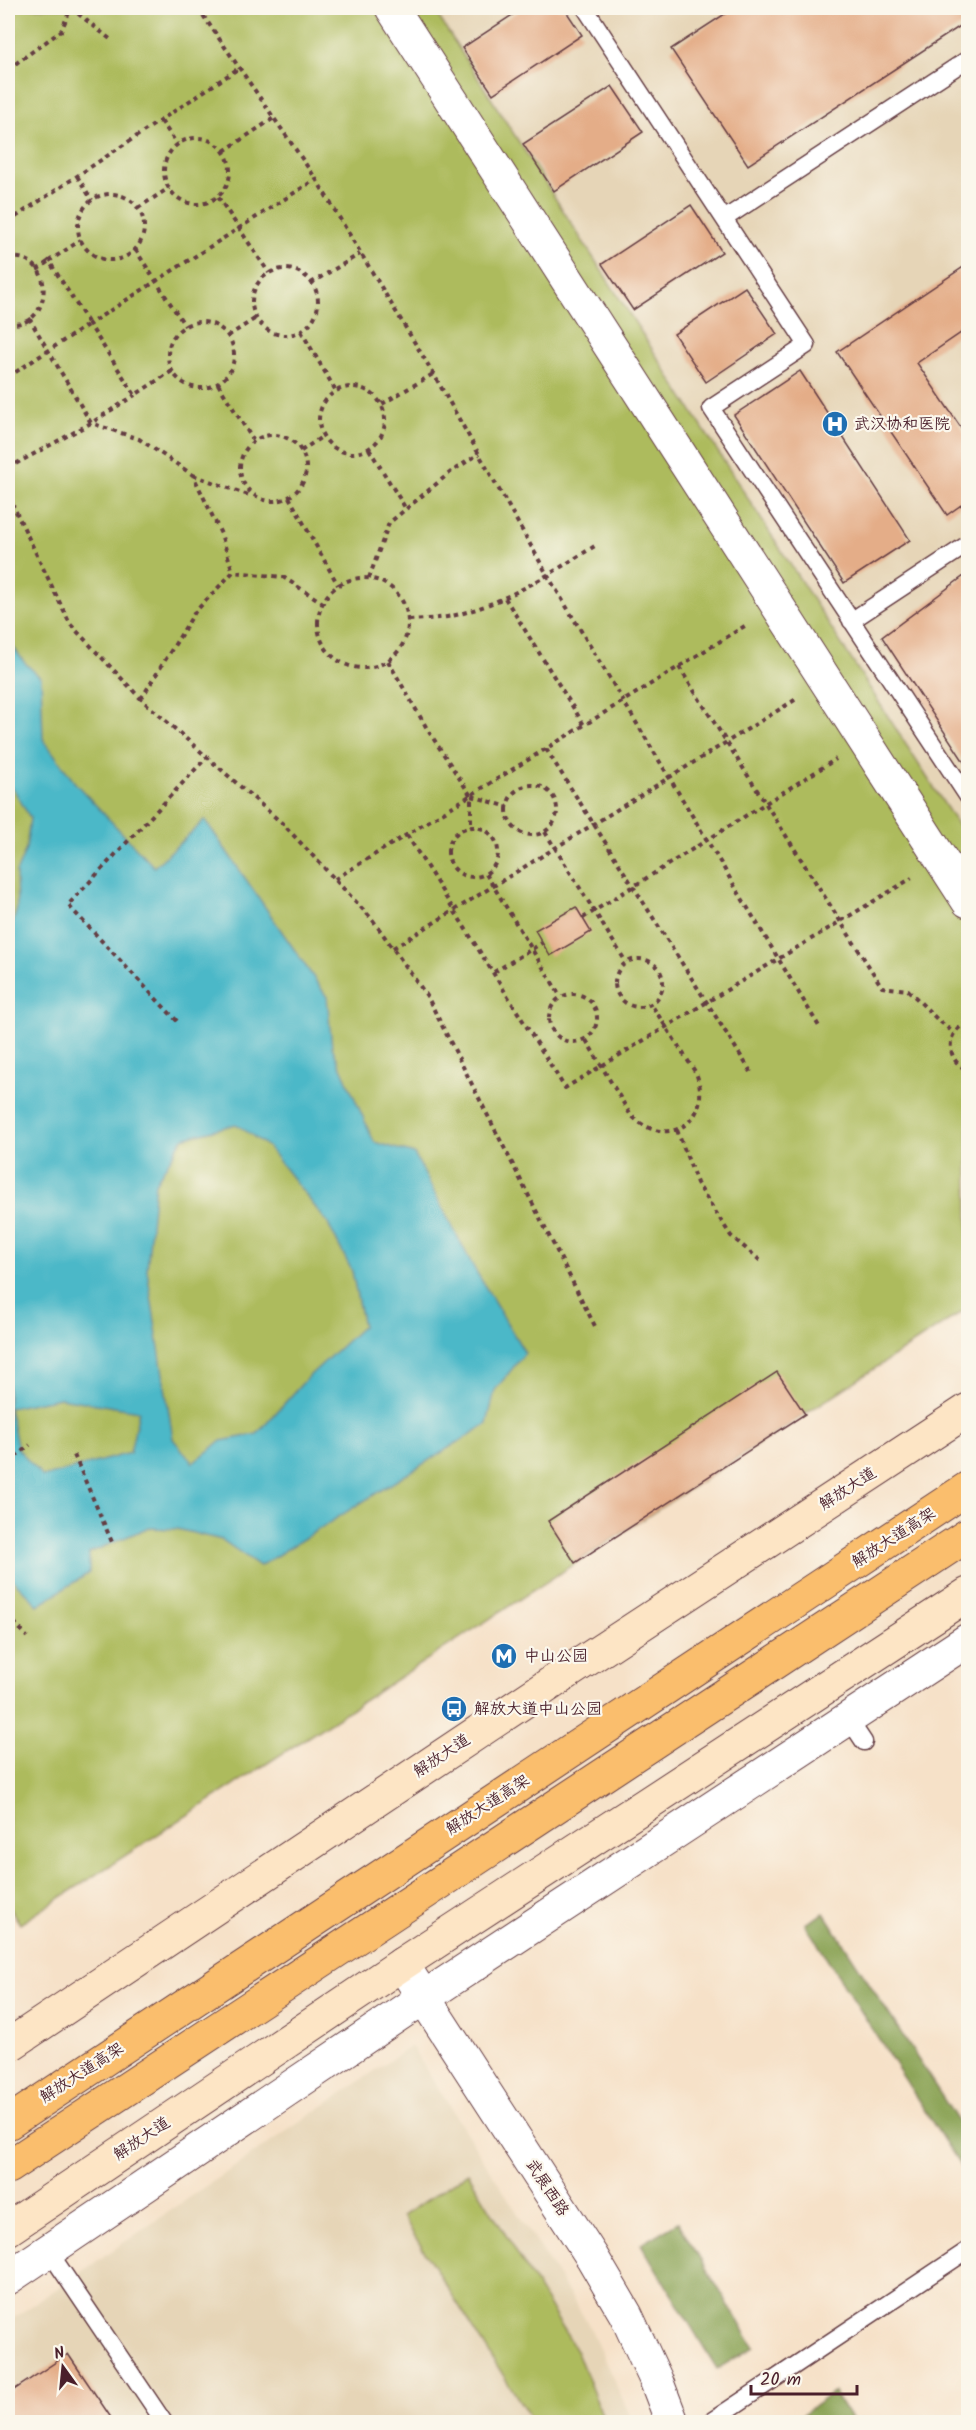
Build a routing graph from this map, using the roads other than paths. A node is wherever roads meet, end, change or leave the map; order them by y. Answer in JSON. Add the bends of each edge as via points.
{"nodes":[{"id":1,"x":392,"y":8,"type":"edge"},
{"id":2,"x":585,"y":8,"type":"edge"},
{"id":3,"x":969,"y":59,"type":"edge"},
{"id":4,"x":724,"y":219,"type":"junction"},
{"id":5,"x":969,"y":544,"type":"edge"},
{"id":6,"x":851,"y":621,"type":"junction"},
{"id":7,"x":969,"y":797,"type":"edge"},
{"id":8,"x":969,"y":901,"type":"edge"},
{"id":9,"x":969,"y":1410,"type":"edge"},
{"id":10,"x":969,"y":1488,"type":"edge"},
{"id":11,"x":969,"y":1535,"type":"edge"},
{"id":12,"x":969,"y":1594,"type":"edge"},
{"id":13,"x":969,"y":1640,"type":"edge"},
{"id":14,"x":402,"y":1964,"type":"junction"},
{"id":15,"x":423,"y":1998,"type":"junction"},
{"id":16,"x":8,"y":2046,"type":"edge"},
{"id":17,"x":8,"y":2123,"type":"edge"},
{"id":18,"x":8,"y":2167,"type":"edge"},
{"id":19,"x":8,"y":2229,"type":"edge"},
{"id":20,"x":48,"y":2250,"type":"junction"},
{"id":21,"x":969,"y":2250,"type":"edge"},
{"id":22,"x":8,"y":2278,"type":"edge"},
{"id":23,"x":164,"y":2422,"type":"edge"},
{"id":24,"x":672,"y":2422,"type":"edge"},
{"id":25,"x":710,"y":2422,"type":"edge"}],
"edges":[{"from":1,"to":8,"type":"street"},
{"from":2,"to":4,"type":"lane"},
{"from":3,"to":4,"type":"lane"},
{"from":4,"to":6,"type":"lane","via":[[807,345],[711,408]]},
{"from":5,"to":6,"type":"lane"},
{"from":6,"to":7,"type":"lane"},
{"from":9,"to":16,"type":"main road","name":"解放大道","via":[[552,1682]]},
{"from":10,"to":17,"type":"main road","name":"解放大道高架"},
{"from":11,"to":18,"type":"main road"},
{"from":12,"to":14,"type":"main road","name":"解放大道"},
{"from":13,"to":15,"type":"street","via":[[856,1730]]},
{"from":14,"to":15,"type":"street","name":"武展西路"},
{"from":14,"to":19,"type":"main road","name":"解放大道"},
{"from":15,"to":20,"type":"street"},
{"from":15,"to":24,"type":"street","name":"武展西路","via":[[592,2257],[626,2315]]},
{"from":20,"to":22,"type":"street"},
{"from":20,"to":23,"type":"lane"},
{"from":21,"to":25,"type":"lane"}]}
